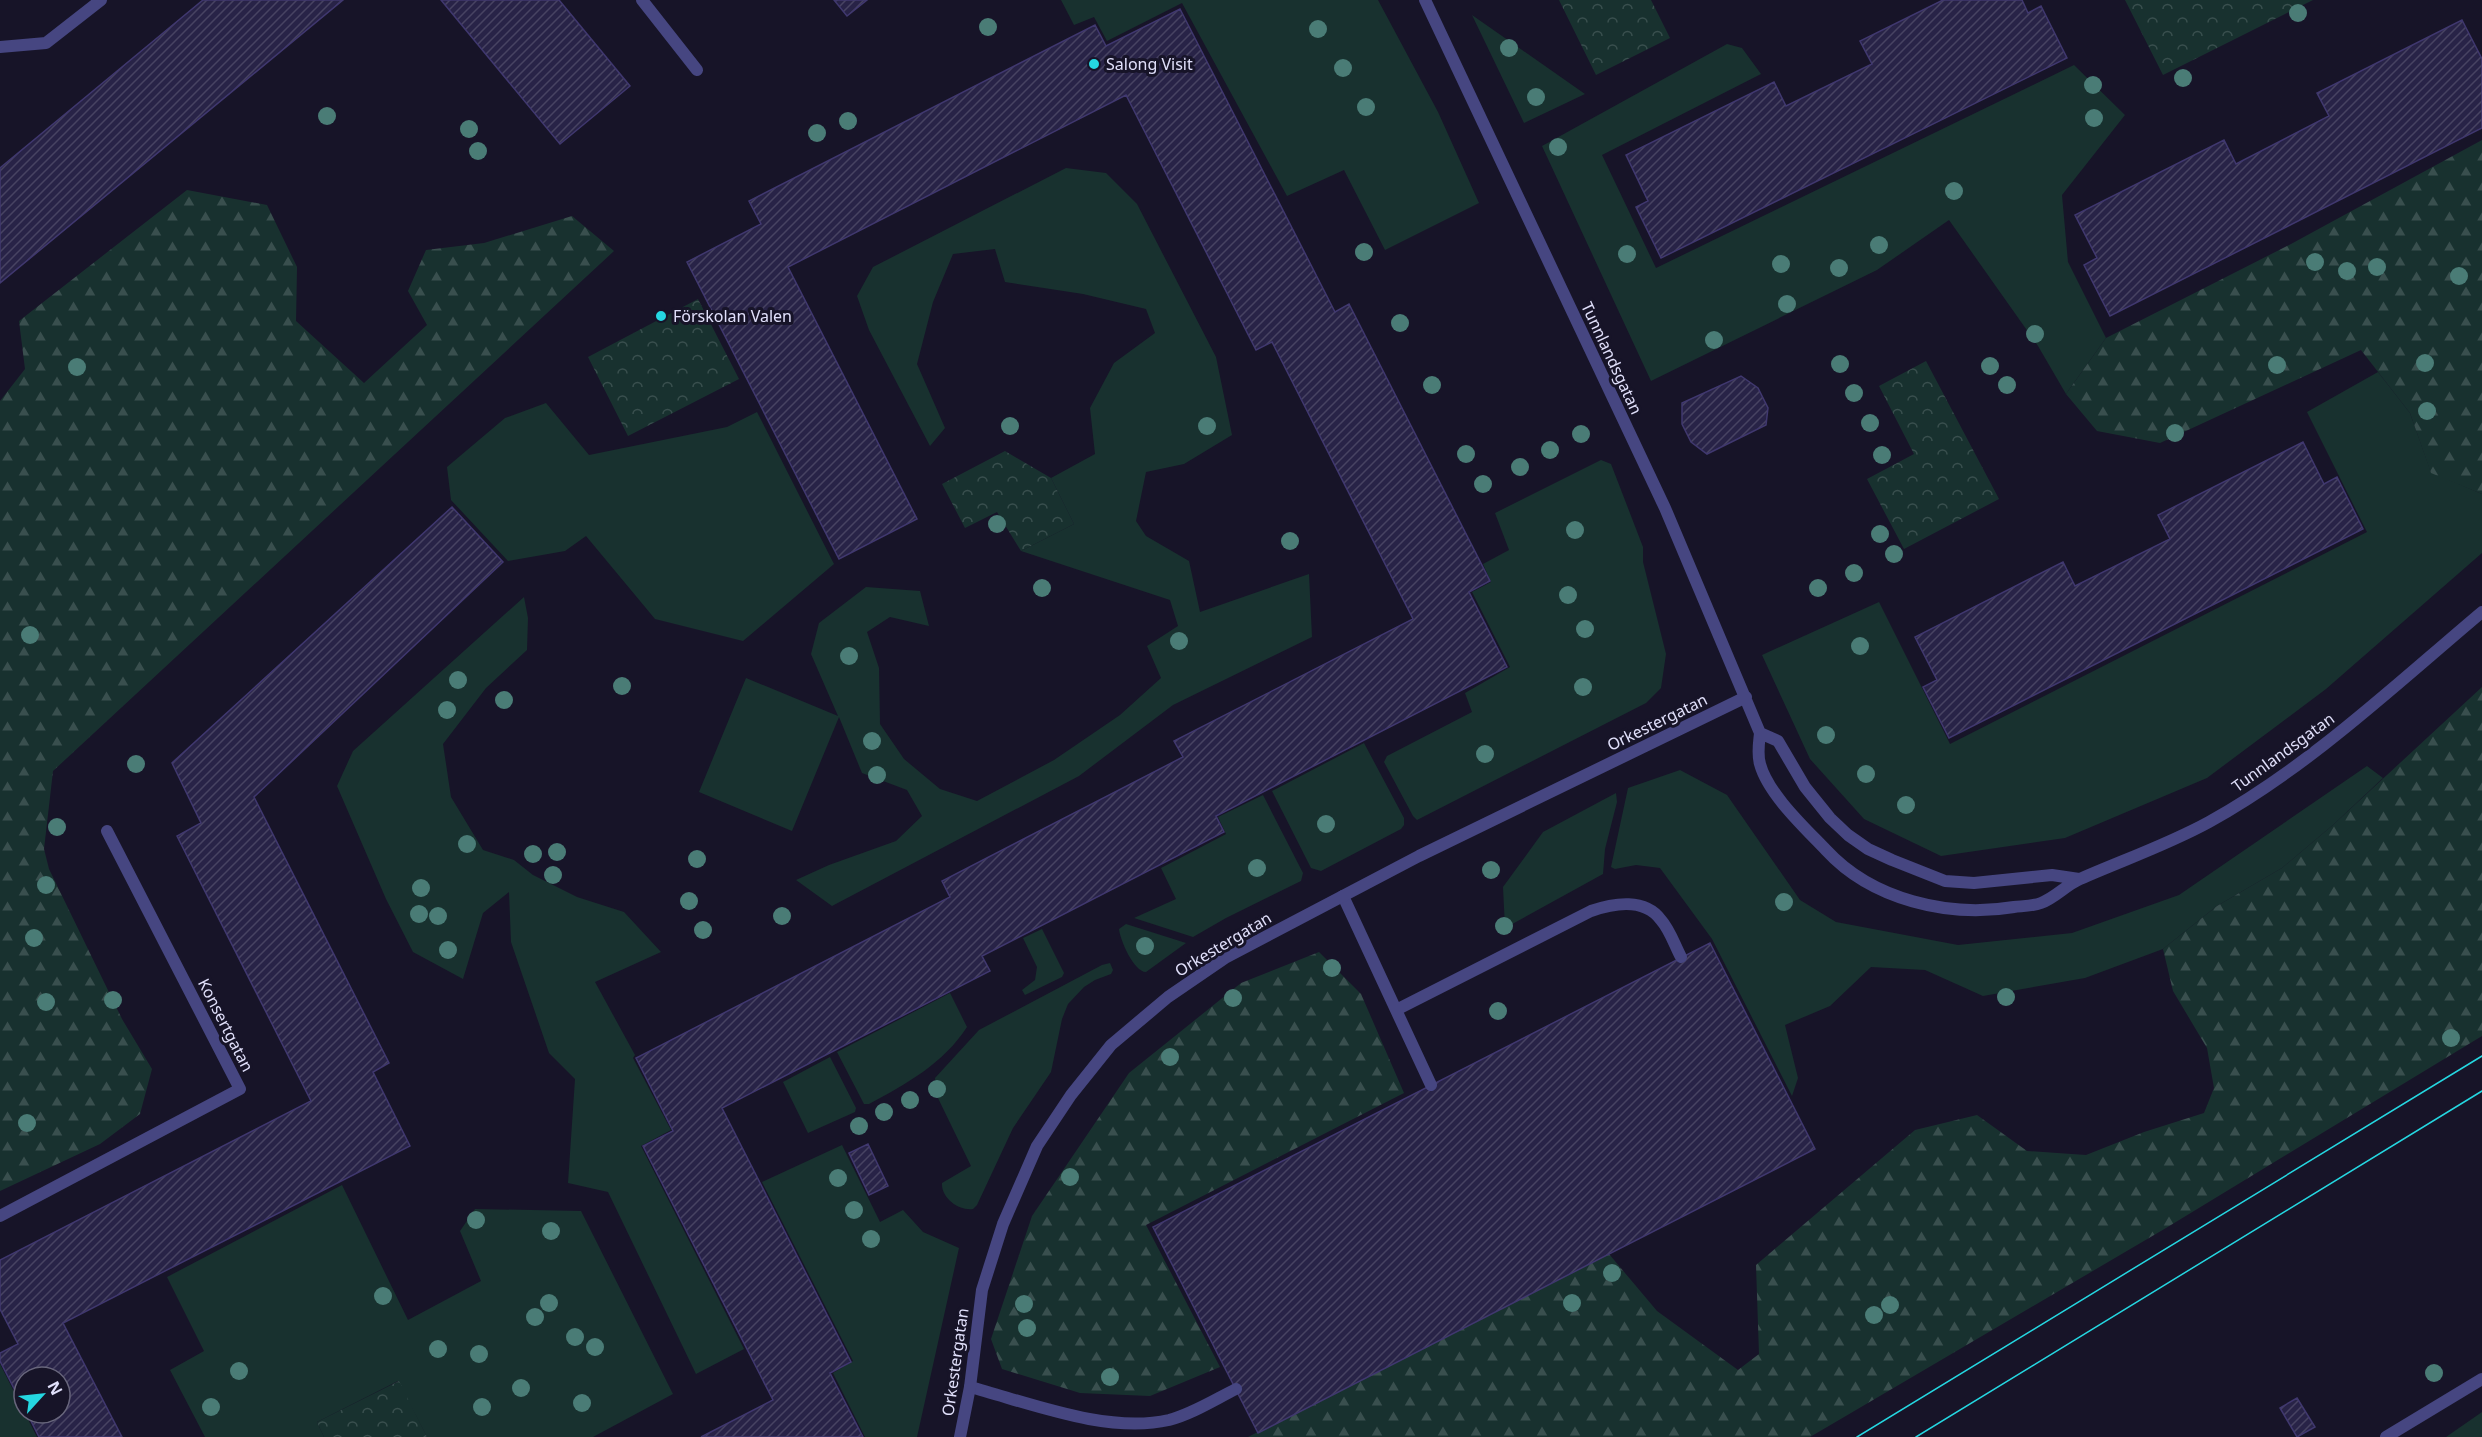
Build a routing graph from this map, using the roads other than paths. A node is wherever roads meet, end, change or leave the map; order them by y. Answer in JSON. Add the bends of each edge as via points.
{"nodes":[{"id":1,"x":100,"y":0,"type":"edge"},
{"id":2,"x":642,"y":0,"type":"edge"},
{"id":3,"x":1425,"y":0,"type":"edge"},
{"id":4,"x":0,"y":47,"type":"edge"},
{"id":5,"x":697,"y":70,"type":"dead end"},
{"id":6,"x":2482,"y":612,"type":"edge"},
{"id":7,"x":1746,"y":697,"type":"junction"},
{"id":8,"x":1760,"y":733,"type":"junction"},
{"id":9,"x":107,"y":831,"type":"dead end"},
{"id":10,"x":2079,"y":879,"type":"junction"},
{"id":11,"x":1343,"y":897,"type":"junction"},
{"id":12,"x":1682,"y":957,"type":"dead end"},
{"id":13,"x":1396,"y":1010,"type":"junction"},
{"id":14,"x":1431,"y":1085,"type":"dead end"},
{"id":15,"x":0,"y":1216,"type":"edge"},
{"id":16,"x":2482,"y":1379,"type":"edge"},
{"id":17,"x":970,"y":1387,"type":"junction"},
{"id":18,"x":1236,"y":1389,"type":"dead end"},
{"id":19,"x":960,"y":1437,"type":"edge"},
{"id":20,"x":2386,"y":1437,"type":"edge"}],
"edges":[{"from":1,"to":4,"type":"street","via":[[46,43]]},
{"from":2,"to":5,"type":"street"},
{"from":3,"to":7,"type":"street","name":"Tunnlandsgatan","via":[[1665,508]]},
{"from":6,"to":10,"type":"street","name":"Tunnlandsgatan","via":[[2313,754],[2254,794],[2172,841]]},
{"from":7,"to":8,"type":"street","name":"Tunnlandsgatan"},
{"from":7,"to":11,"type":"street","name":"Orkestergatan"},
{"from":8,"to":10,"type":"street","name":"Tunnlandsgatan","via":[[1778,741],[1805,787],[1830,818],[1862,844],[1892,860],[1945,880],[1974,883],[2052,875]]},
{"from":8,"to":10,"type":"street","name":"Tunnlandsgatan","via":[[1760,765],[1779,800],[1830,855],[1859,877],[1893,895],[1953,910],[2002,909],[2042,903]]},
{"from":9,"to":15,"type":"street","name":"Konsertgatan","via":[[240,1089]]},
{"from":11,"to":13,"type":"street"},
{"from":11,"to":17,"type":"street","name":"Orkestergatan","via":[[1225,958],[1168,997],[1111,1045],[1071,1095],[1036,1146],[1003,1224],[982,1290]]},
{"from":12,"to":13,"type":"street","via":[[1661,919],[1646,907],[1605,906]]},
{"from":13,"to":14,"type":"street"},
{"from":16,"to":20,"type":"street"},
{"from":17,"to":18,"type":"street","via":[[1096,1421],[1134,1425],[1169,1420]]},
{"from":17,"to":19,"type":"street","name":"Orkestergatan"}]}
